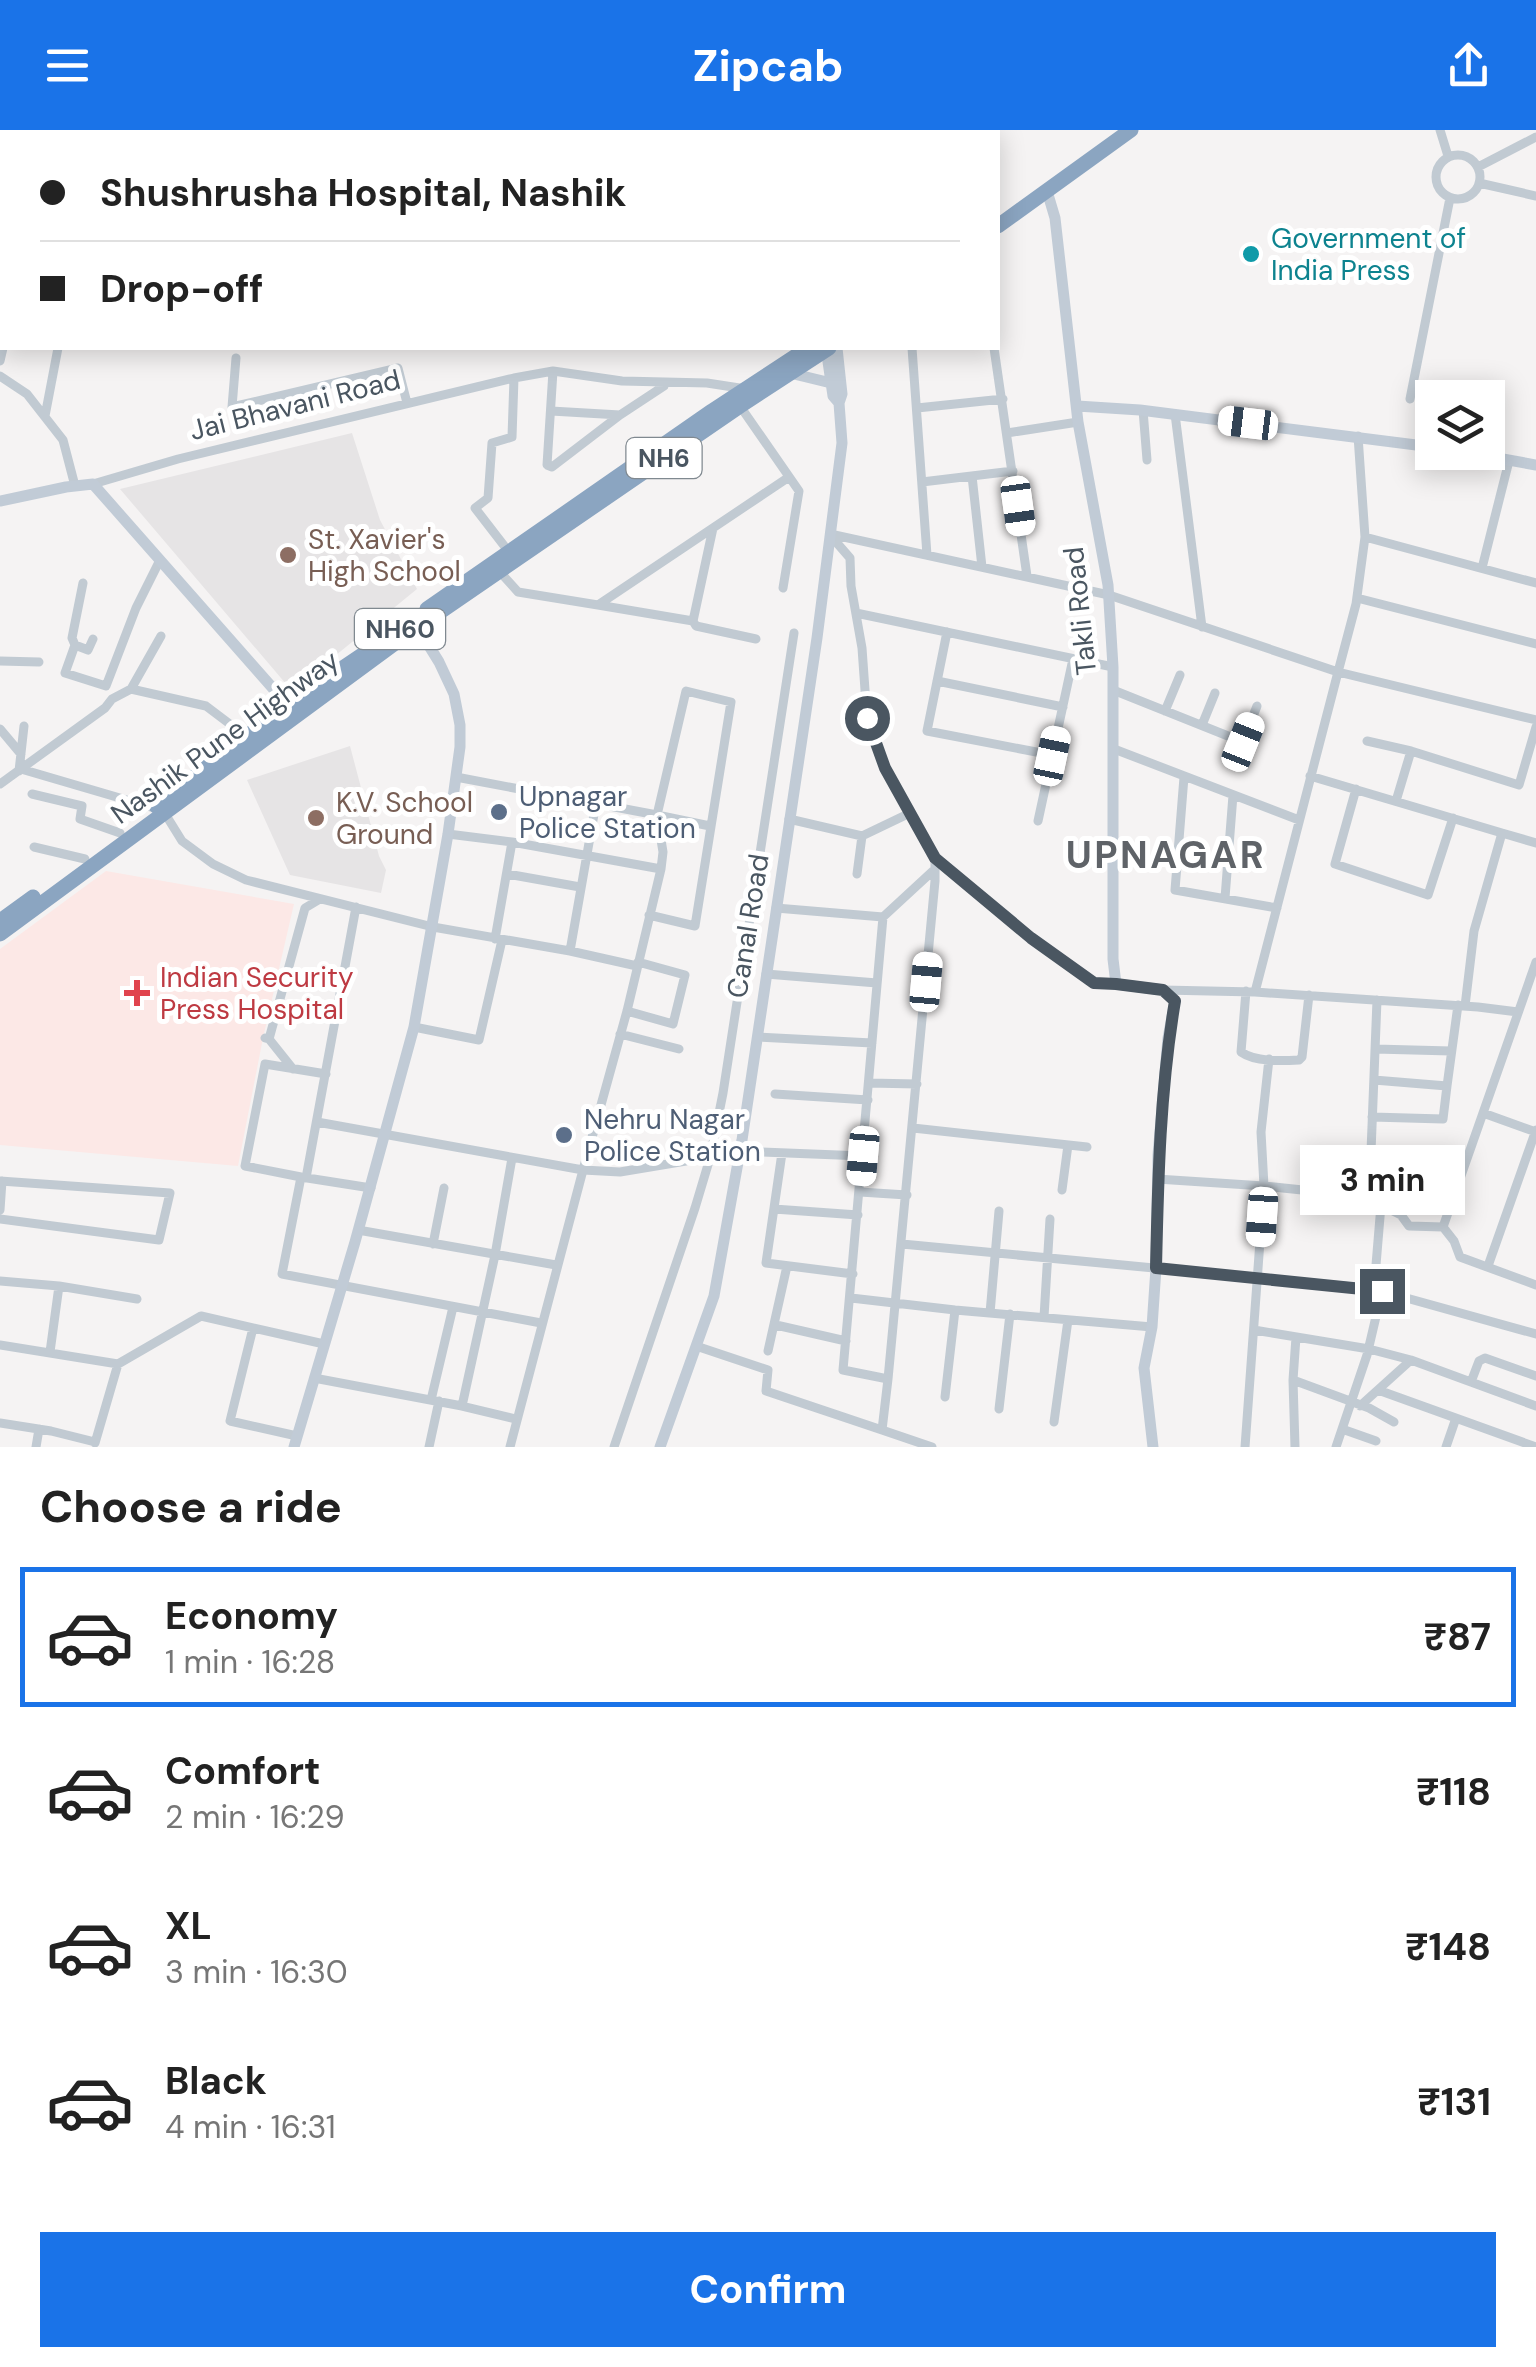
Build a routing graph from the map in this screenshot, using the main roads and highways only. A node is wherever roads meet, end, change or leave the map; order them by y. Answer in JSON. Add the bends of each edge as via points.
{"nodes":[{"id":1,"x":1118,"y":130,"type":"edge"},
{"id":2,"x":1131,"y":130,"type":"edge"},
{"id":3,"x":1000,"y":215,"type":"edge"},
{"id":4,"x":1000,"y":225,"type":"edge"},
{"id":5,"x":805,"y":350,"type":"edge"},
{"id":6,"x":827,"y":350,"type":"edge"},
{"id":7,"x":500,"y":572,"type":"joint"},
{"id":8,"x":292,"y":710,"type":"junction"},
{"id":9,"x":159,"y":810,"type":"junction"},
{"id":10,"x":0,"y":921,"type":"edge"},
{"id":11,"x":0,"y":934,"type":"edge"}],
"edges":[{"from":1,"to":3,"type":"highway"},
{"from":2,"to":4,"type":"highway"},
{"from":5,"to":8,"type":"highway","name":"Nashik Pune Highway","number":"NH60"},
{"from":6,"to":7,"type":"highway","name":"Nashik Pune Highway","number":"NH6"},
{"from":7,"to":8,"type":"highway","name":"Nashik Pune Highway","number":"NH60"},
{"from":8,"to":9,"type":"highway","name":"Nashik Pune Highway","number":"NH60"},
{"from":8,"to":9,"type":"highway","name":"Nashik Pune Highway","number":"NH60","via":[[247,737]]},
{"from":9,"to":10,"type":"highway","name":"Nashik Pune Highway","number":"NH60"},
{"from":9,"to":11,"type":"highway","name":"Nashik Pune Highway","number":"NH60"}]}
